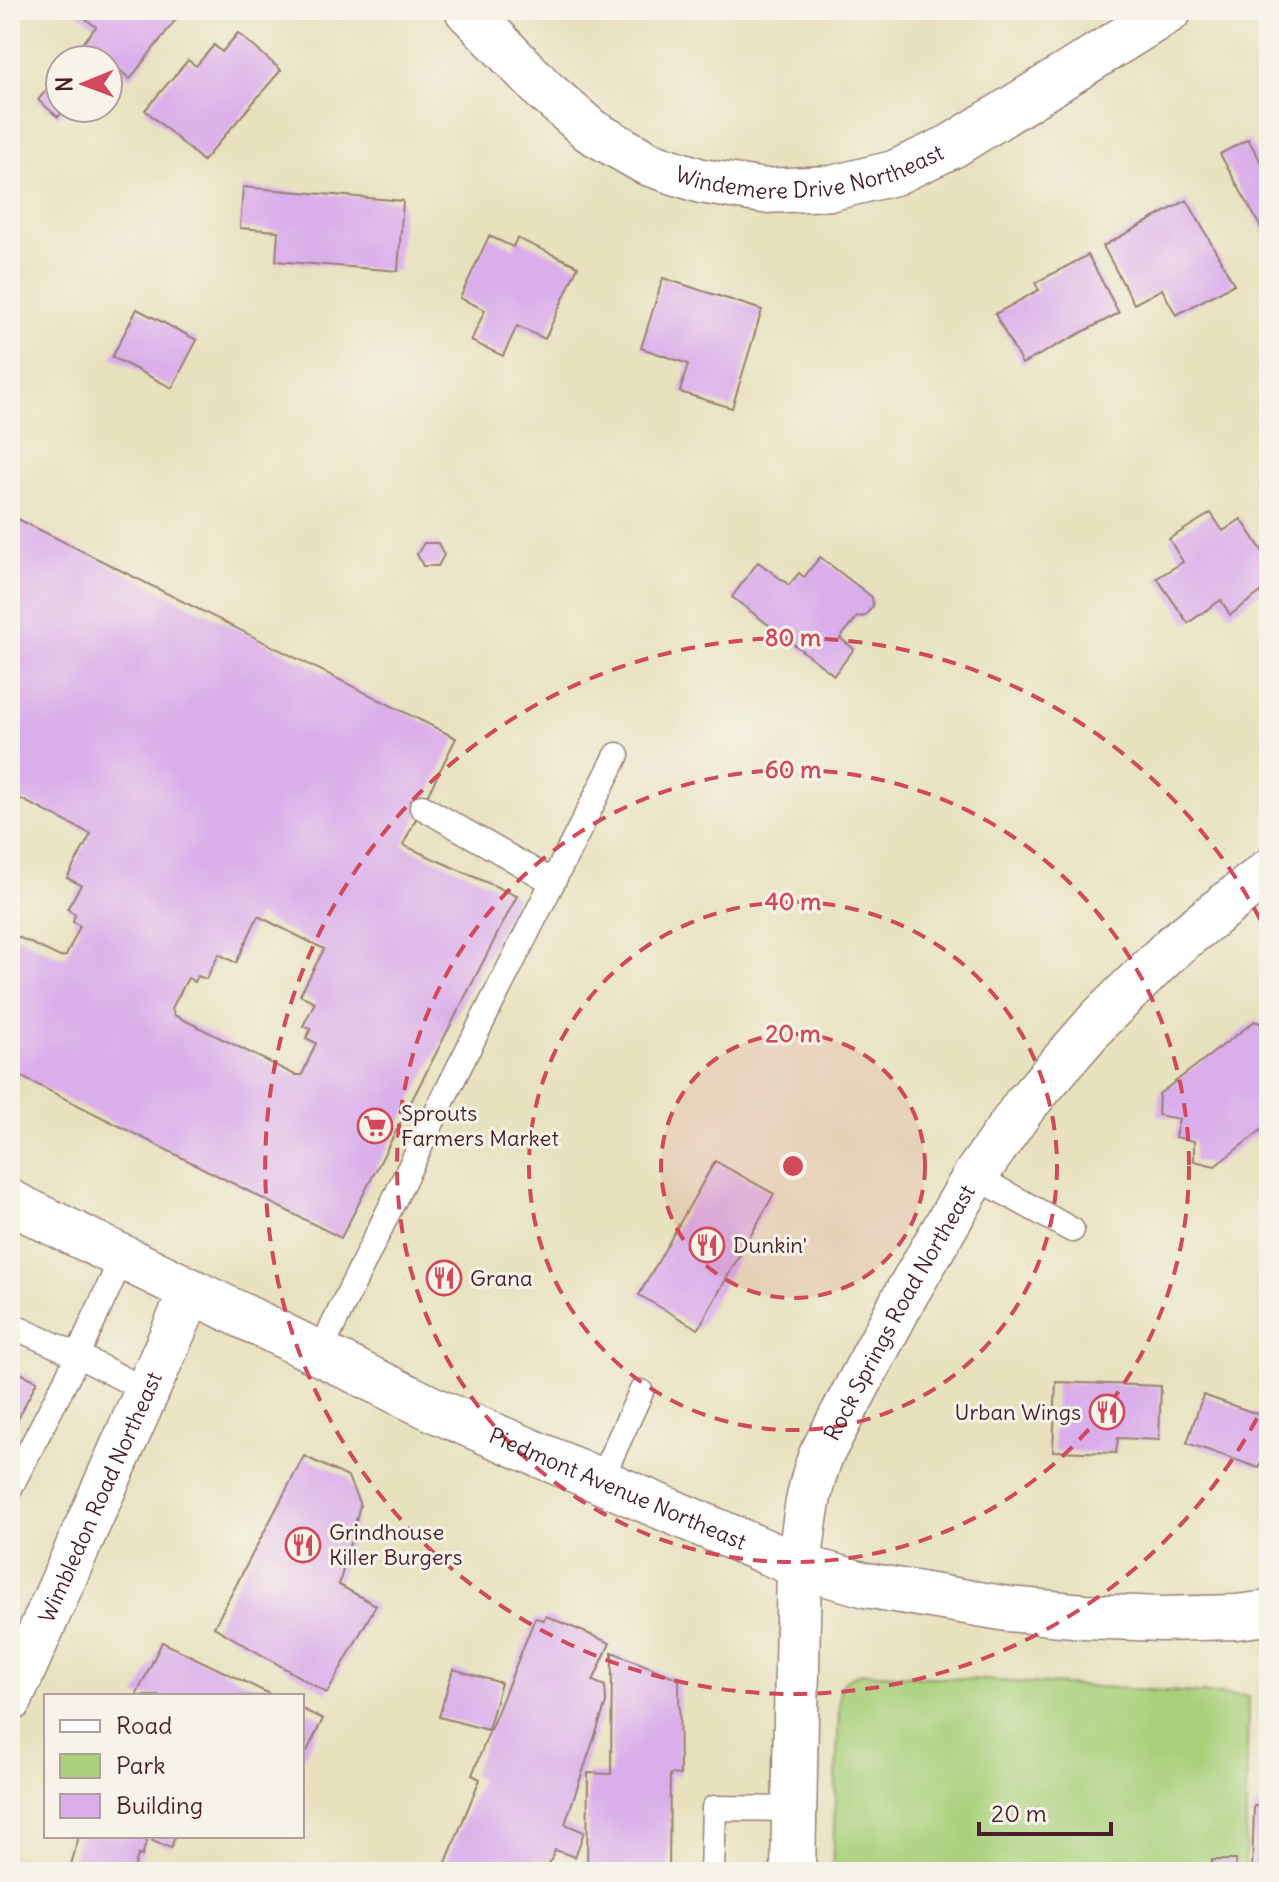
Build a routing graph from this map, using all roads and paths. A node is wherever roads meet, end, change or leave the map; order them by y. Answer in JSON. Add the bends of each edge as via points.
{"nodes":[{"id":1,"x":467,"y":10,"type":"edge"},
{"id":2,"x":1170,"y":10,"type":"edge"},
{"id":3,"x":617,"y":755,"type":"dead end"},
{"id":4,"x":422,"y":807,"type":"dead end"},
{"id":5,"x":1269,"y":871,"type":"edge"},
{"id":6,"x":553,"y":882,"type":"junction"},
{"id":7,"x":975,"y":1176,"type":"junction"},
{"id":8,"x":10,"y":1202,"type":"edge"},
{"id":9,"x":1072,"y":1230,"type":"dead end"},
{"id":10,"x":122,"y":1258,"type":"junction"},
{"id":11,"x":191,"y":1292,"type":"junction"},
{"id":12,"x":10,"y":1325,"type":"edge"},
{"id":13,"x":319,"y":1354,"type":"junction"},
{"id":14,"x":77,"y":1355,"type":"junction"},
{"id":15,"x":147,"y":1391,"type":"junction"},
{"id":16,"x":641,"y":1392,"type":"dead end"},
{"id":17,"x":600,"y":1481,"type":"junction"},
{"id":18,"x":10,"y":1488,"type":"edge"},
{"id":19,"x":799,"y":1566,"type":"junction"},
{"id":20,"x":1269,"y":1613,"type":"edge"},
{"id":21,"x":13,"y":1686,"type":"edge"},
{"id":22,"x":793,"y":1809,"type":"junction"},
{"id":23,"x":712,"y":1872,"type":"edge"},
{"id":24,"x":793,"y":1872,"type":"edge"}],
"edges":[{"from":1,"to":2,"type":"street","name":"Windemere Drive Northeast","via":[[591,131],[647,163],[701,181],[764,191],[832,188],[894,173],[952,146]]},
{"from":3,"to":6,"type":"lane"},
{"from":4,"to":6,"type":"lane"},
{"from":5,"to":7,"type":"street","name":"Rock Springs Road Northeast","via":[[1175,945],[1099,1020],[1025,1105]]},
{"from":6,"to":13,"type":"lane"},
{"from":7,"to":9,"type":"lane"},
{"from":7,"to":19,"type":"street","name":"Rock Springs Road Northeast","via":[[821,1455],[806,1503]]},
{"from":8,"to":10,"type":"street","name":"Piedmont Avenue Northeast"},
{"from":10,"to":11,"type":"street","name":"Piedmont Avenue Northeast"},
{"from":10,"to":14,"type":"lane"},
{"from":11,"to":13,"type":"street","name":"Piedmont Avenue Northeast"},
{"from":11,"to":15,"type":"street","name":"Wimbledon Road Northeast"},
{"from":12,"to":14,"type":"lane"},
{"from":13,"to":17,"type":"street","name":"Piedmont Avenue Northeast"},
{"from":14,"to":15,"type":"lane"},
{"from":14,"to":18,"type":"lane"},
{"from":15,"to":21,"type":"street","name":"Wimbledon Road Northeast"},
{"from":16,"to":17,"type":"lane"},
{"from":17,"to":19,"type":"street","name":"Piedmont Avenue Northeast"},
{"from":19,"to":20,"type":"street","name":"Piedmont Avenue Northeast","via":[[866,1585],[1008,1609],[1162,1619]]},
{"from":19,"to":22,"type":"street","name":"Rock Springs Road Northeast"},
{"from":22,"to":23,"type":"lane","via":[[714,1808]]},
{"from":22,"to":24,"type":"street","name":"Rock Springs Road Northeast"}]}
